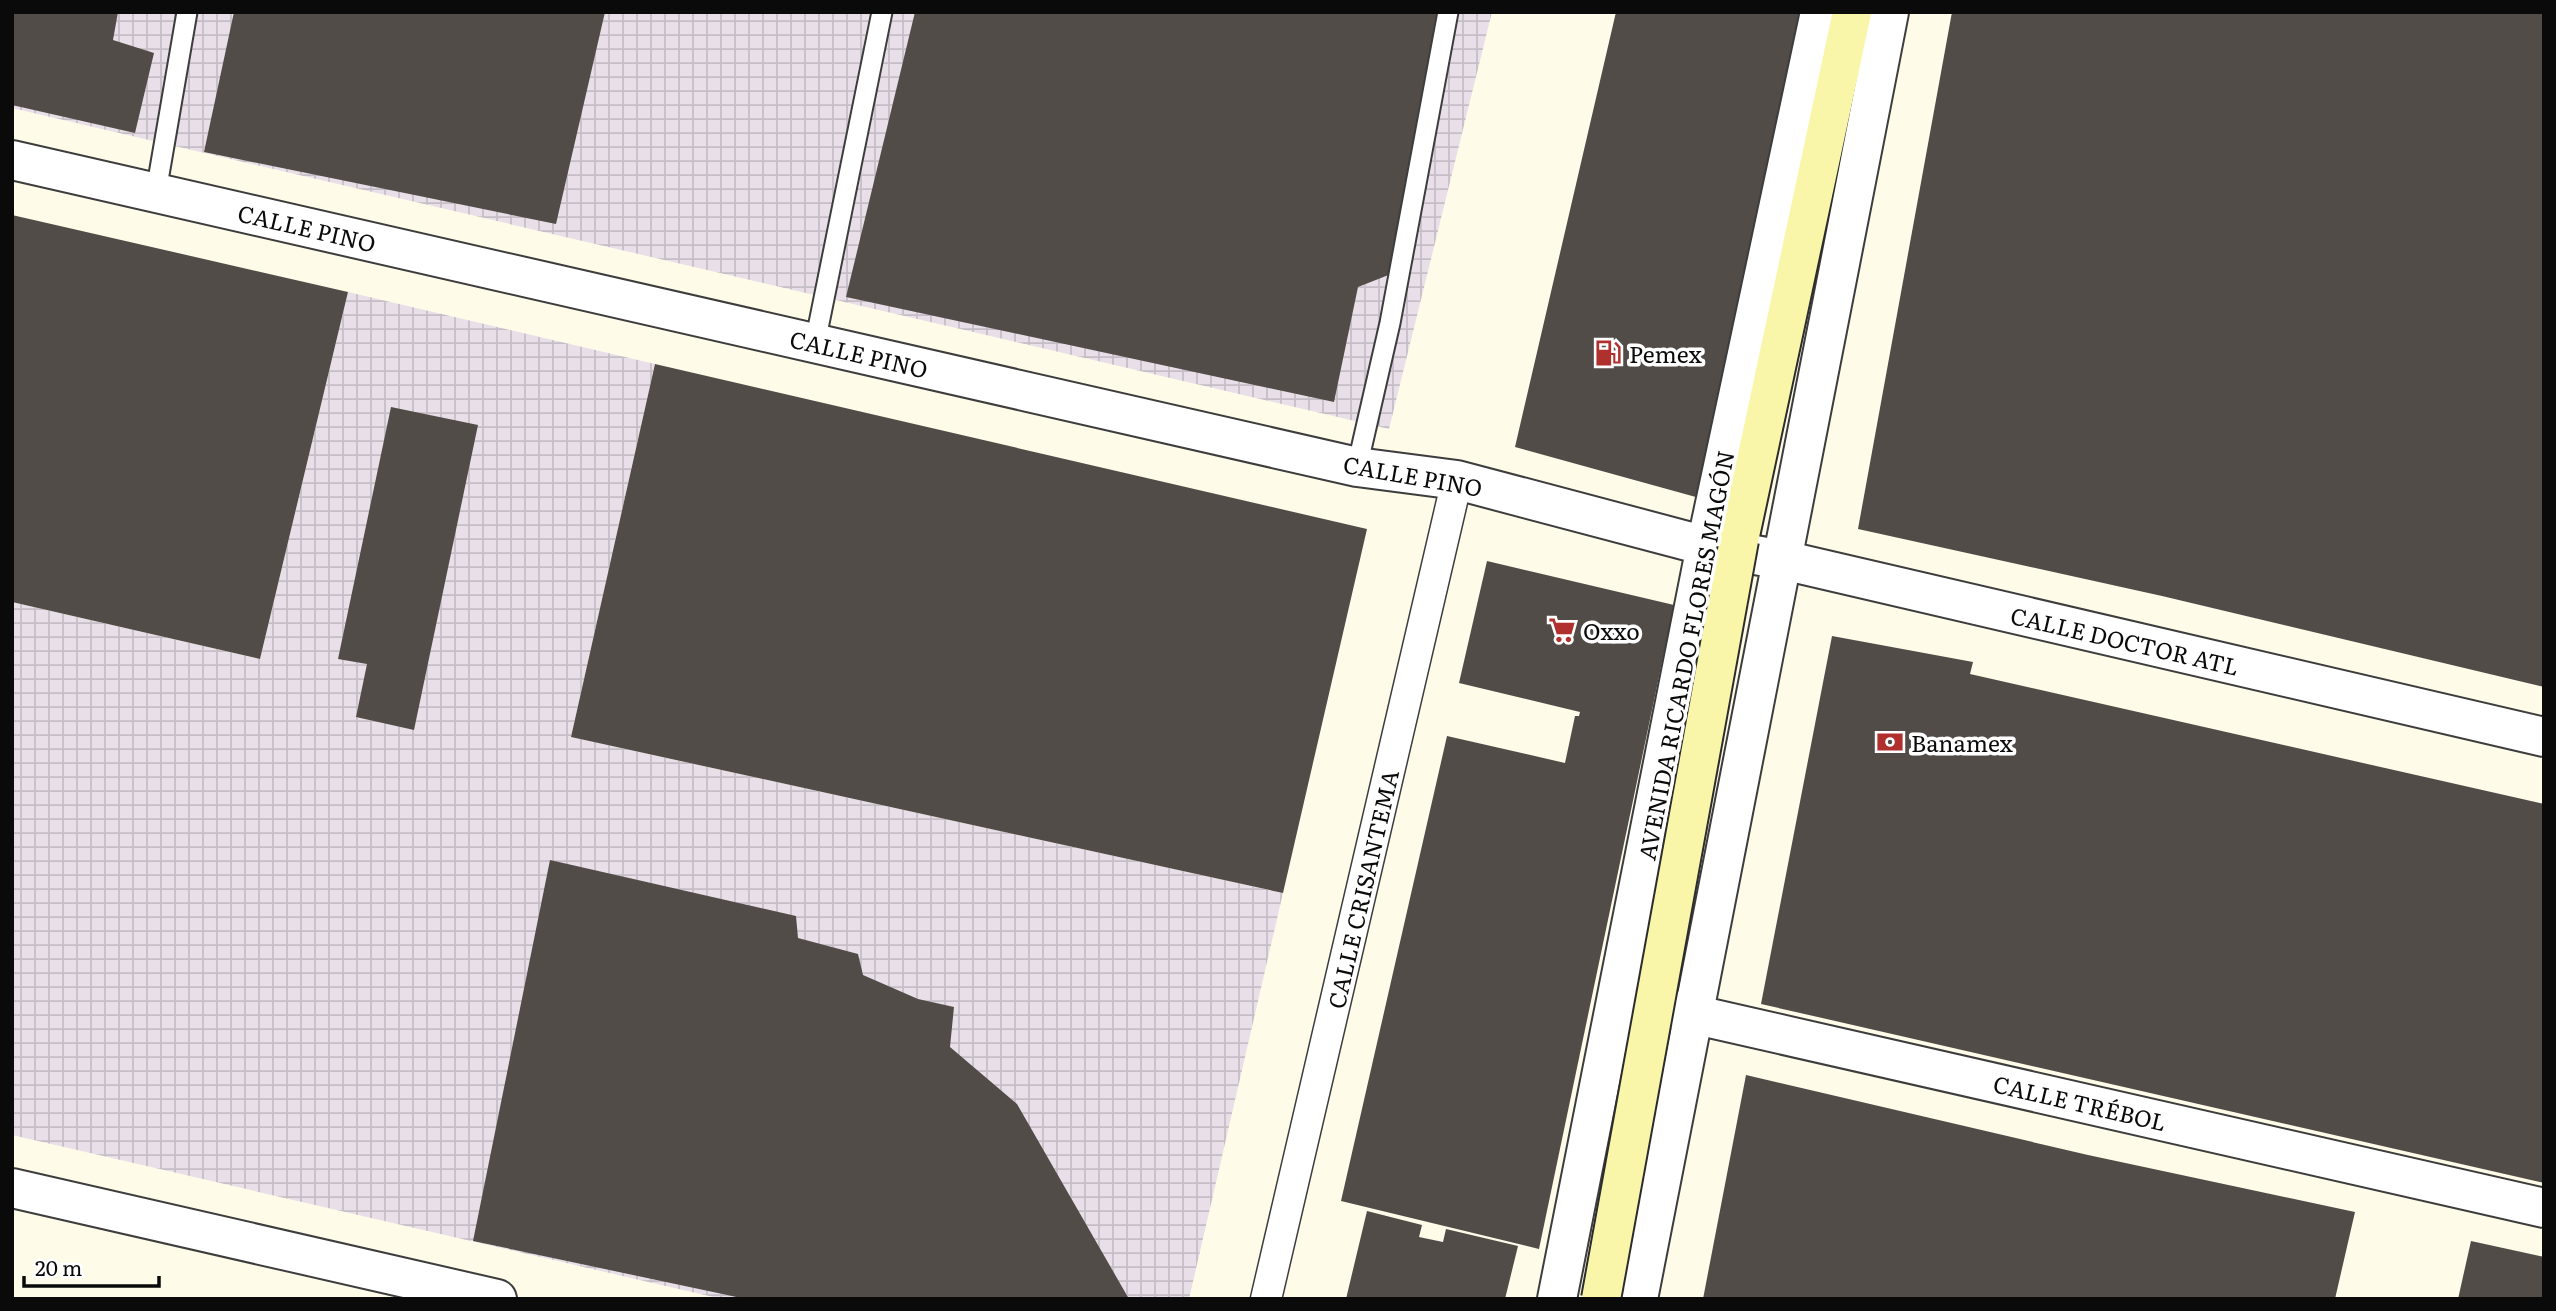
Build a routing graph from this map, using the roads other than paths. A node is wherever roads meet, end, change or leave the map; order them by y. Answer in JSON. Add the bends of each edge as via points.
{"nodes":[{"id":1,"x":187,"y":12,"type":"edge"},
{"id":2,"x":882,"y":12,"type":"edge"},
{"id":3,"x":1448,"y":12,"type":"edge"},
{"id":4,"x":1820,"y":12,"type":"edge"},
{"id":5,"x":1853,"y":12,"type":"edge"},
{"id":6,"x":1889,"y":12,"type":"edge"},
{"id":7,"x":12,"y":160,"type":"edge"},
{"id":8,"x":156,"y":192,"type":"junction"},
{"id":9,"x":815,"y":343,"type":"junction"},
{"id":10,"x":1357,"y":467,"type":"junction"},
{"id":11,"x":1457,"y":480,"type":"junction"},
{"id":12,"x":1706,"y":546,"type":"junction"},
{"id":13,"x":1783,"y":561,"type":"junction"},
{"id":14,"x":2544,"y":737,"type":"edge"},
{"id":15,"x":1617,"y":997,"type":"junction"},
{"id":16,"x":1693,"y":1014,"type":"junction"},
{"id":17,"x":12,"y":1188,"type":"edge"},
{"id":18,"x":2544,"y":1208,"type":"edge"},
{"id":19,"x":498,"y":1299,"type":"edge"},
{"id":20,"x":1266,"y":1299,"type":"edge"},
{"id":21,"x":1557,"y":1299,"type":"edge"},
{"id":22,"x":1601,"y":1299,"type":"edge"},
{"id":23,"x":1638,"y":1299,"type":"edge"}],
"edges":[{"from":1,"to":8,"type":"lane"},
{"from":2,"to":9,"type":"lane"},
{"from":3,"to":10,"type":"lane","via":[[1390,323]]},
{"from":4,"to":12,"type":"street","name":"AVENIDA RICARDO FLORES MAGÓN"},
{"from":5,"to":22,"type":"main road","name":"AVENIDA RICARDO FLORES MAGÓN","bridge":true,"via":[[1739,540]]},
{"from":6,"to":13,"type":"street"},
{"from":7,"to":8,"type":"street","name":"CALLE PINO"},
{"from":8,"to":9,"type":"street","name":"CALLE PINO"},
{"from":9,"to":10,"type":"street","name":"CALLE PINO"},
{"from":10,"to":11,"type":"street","name":"CALLE PINO"},
{"from":11,"to":12,"type":"street","name":"CALLE PINO"},
{"from":11,"to":20,"type":"street","name":"CALLE CRISANTEMA"},
{"from":12,"to":13,"type":"street","name":"CALLE DOCTOR ATL"},
{"from":12,"to":15,"type":"street","name":"AVENIDA RICARDO FLORES MAGÓN"},
{"from":13,"to":14,"type":"street","name":"CALLE DOCTOR ATL"},
{"from":13,"to":16,"type":"street"},
{"from":15,"to":16,"type":"street","name":"CALLE TRÉBOL"},
{"from":15,"to":21,"type":"street","name":"AVENIDA RICARDO FLORES MAGÓN"},
{"from":16,"to":18,"type":"street","name":"CALLE TRÉBOL"},
{"from":16,"to":23,"type":"street"},
{"from":17,"to":19,"type":"street"}]}
